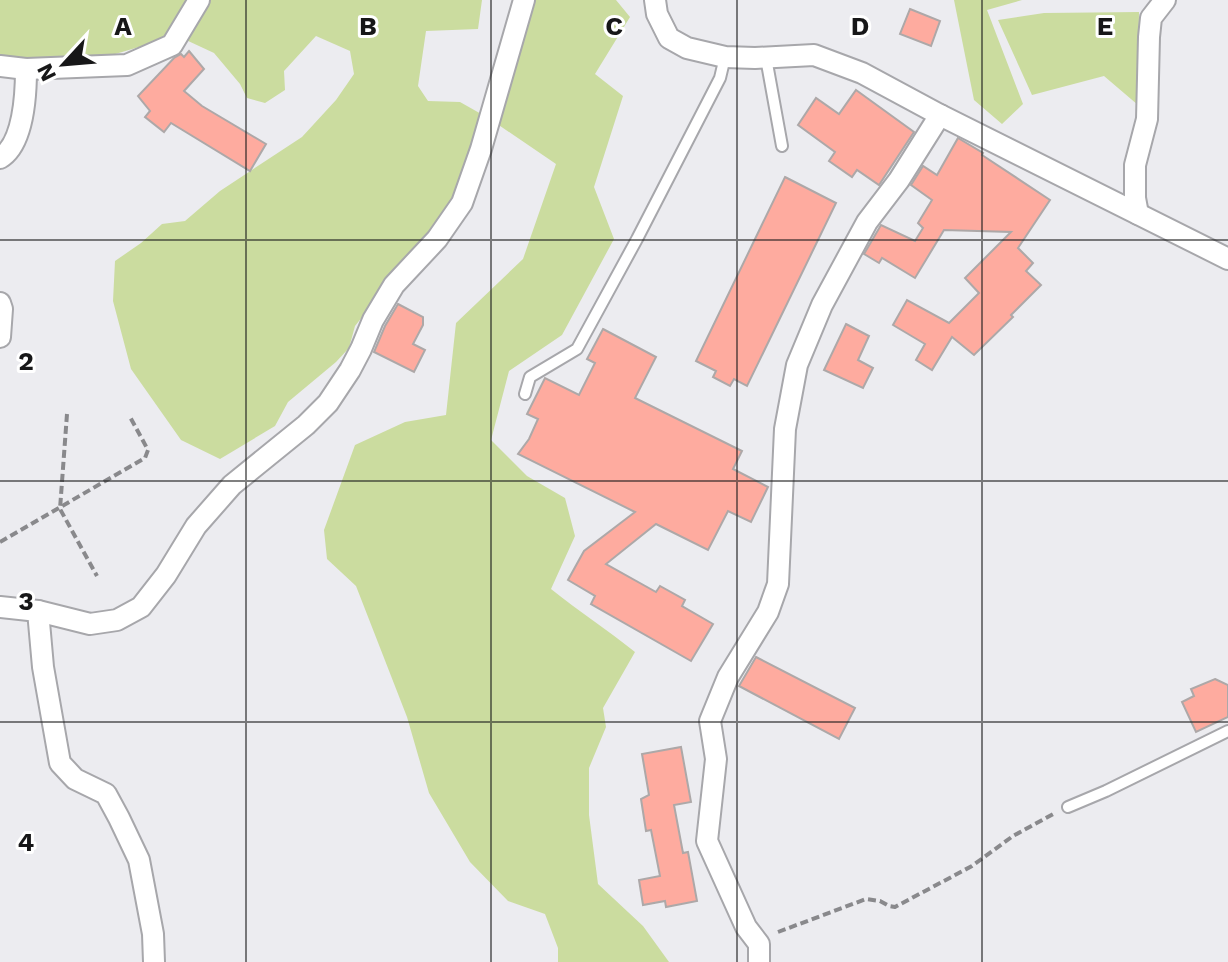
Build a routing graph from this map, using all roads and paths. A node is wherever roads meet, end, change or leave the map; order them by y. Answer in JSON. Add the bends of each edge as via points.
{"nodes":[{"id":1,"x":199,"y":0,"type":"edge"},
{"id":2,"x":524,"y":0,"type":"edge"},
{"id":3,"x":655,"y":0,"type":"edge"},
{"id":4,"x":1165,"y":0,"type":"edge"},
{"id":5,"x":725,"y":57,"type":"junction"},
{"id":6,"x":766,"y":58,"type":"junction"},
{"id":7,"x":0,"y":66,"type":"edge"},
{"id":8,"x":26,"y":69,"type":"junction"},
{"id":9,"x":940,"y":115,"type":"junction"},
{"id":10,"x":782,"y":146,"type":"dead end"},
{"id":11,"x":0,"y":158,"type":"edge"},
{"id":12,"x":1138,"y":214,"type":"junction"},
{"id":13,"x":1228,"y":259,"type":"edge"},
{"id":14,"x":0,"y":303,"type":"edge"},
{"id":15,"x":0,"y":337,"type":"edge"},
{"id":16,"x":525,"y":394,"type":"dead end"},
{"id":17,"x":67,"y":414,"type":"dead end"},
{"id":18,"x":129,"y":415,"type":"dead end"},
{"id":19,"x":60,"y":509,"type":"junction"},
{"id":20,"x":0,"y":542,"type":"edge"},
{"id":21,"x":97,"y":576,"type":"dead end"},
{"id":22,"x":0,"y":607,"type":"edge"},
{"id":23,"x":38,"y":611,"type":"junction"},
{"id":24,"x":1228,"y":731,"type":"edge"},
{"id":25,"x":1068,"y":807,"type":"joint"},
{"id":26,"x":759,"y":953,"type":"edge"},
{"id":27,"x":154,"y":962,"type":"edge"}],
"edges":[{"from":1,"to":8,"type":"street","via":[[172,45],[127,65]]},
{"from":2,"to":23,"type":"street","via":[[462,203],[394,285],[328,403],[232,485],[196,526],[141,607],[117,620],[90,624]]},
{"from":3,"to":5,"type":"street","via":[[669,38]]},
{"from":4,"to":12,"type":"street","via":[[1151,18],[1147,119],[1135,165]]},
{"from":5,"to":6,"type":"street"},
{"from":5,"to":16,"type":"lane","via":[[720,78],[577,349],[530,377]]},
{"from":6,"to":9,"type":"street","via":[[814,55],[862,73]]},
{"from":6,"to":10,"type":"lane"},
{"from":7,"to":8,"type":"street"},
{"from":8,"to":11,"type":"street","via":[[20,123]]},
{"from":9,"to":12,"type":"street"},
{"from":9,"to":26,"type":"street","via":[[867,222],[797,365],[785,429],[778,584],[710,721],[716,759],[707,841]]},
{"from":12,"to":13,"type":"street"},
{"from":14,"to":15,"type":"street"},
{"from":17,"to":19,"type":"path"},
{"from":18,"to":19,"type":"path","via":[[148,450],[145,458]]},
{"from":19,"to":20,"type":"path"},
{"from":19,"to":21,"type":"path"},
{"from":22,"to":23,"type":"street"},
{"from":23,"to":27,"type":"street","via":[[60,763],[75,779],[106,794],[139,860]]},
{"from":24,"to":25,"type":"lane"},
{"from":25,"to":26,"type":"path","via":[[895,907],[866,899],[771,935]]}]}
